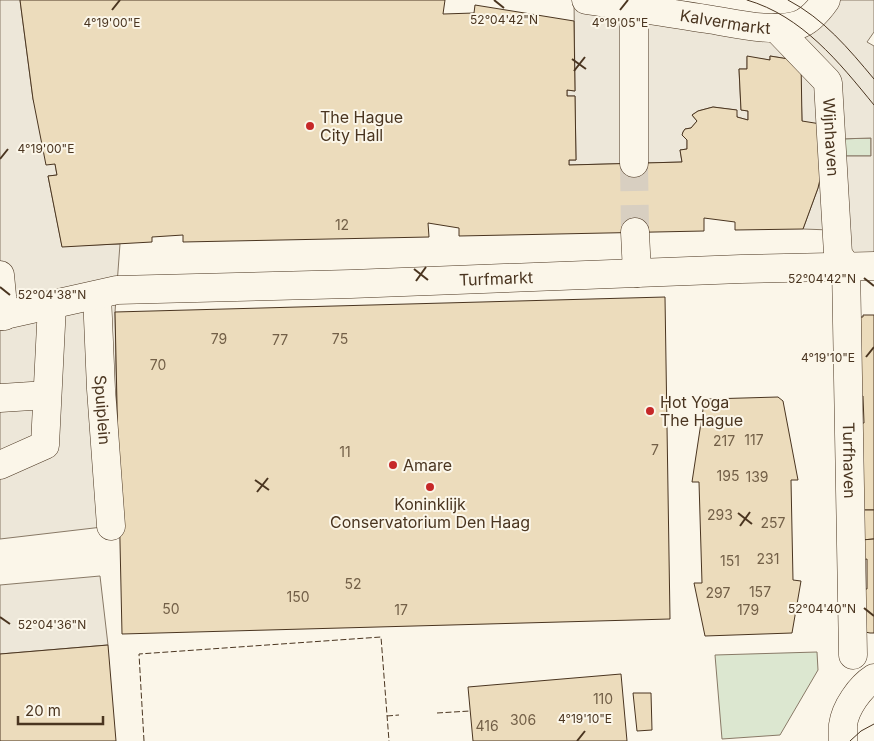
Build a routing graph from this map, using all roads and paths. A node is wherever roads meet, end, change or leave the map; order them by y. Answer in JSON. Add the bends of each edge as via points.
{"nodes":[{"id":1,"x":586,"y":0,"type":"edge"},
{"id":2,"x":826,"y":0,"type":"edge"},
{"id":3,"x":634,"y":8,"type":"junction"},
{"id":4,"x":776,"y":28,"type":"junction"},
{"id":5,"x":634,"y":163,"type":"tunnel mouth"},
{"id":6,"x":635,"y":232,"type":"tunnel mouth"},
{"id":7,"x":846,"y":266,"type":"junction"},
{"id":8,"x":874,"y":266,"type":"edge"},
{"id":9,"x":637,"y":273,"type":"junction"},
{"id":10,"x":0,"y":275,"type":"edge"},
{"id":11,"x":107,"y":292,"type":"junction"},
{"id":12,"x":52,"y":305,"type":"junction"},
{"id":13,"x":2,"y":316,"type":"edge"},
{"id":14,"x":48,"y":395,"type":"junction"},
{"id":15,"x":0,"y":398,"type":"edge"},
{"id":16,"x":7,"y":458,"type":"edge"},
{"id":17,"x":111,"y":526,"type":"dead end"},
{"id":18,"x":853,"y":654,"type":"dead end"},
{"id":19,"x":874,"y":678,"type":"edge"},
{"id":20,"x":839,"y":735,"type":"edge"}],
"edges":[{"from":1,"to":3,"type":"street","name":"Kalvermarkt"},
{"from":2,"to":4,"type":"street","name":"Kalvermarkt","via":[[806,21]]},
{"from":3,"to":4,"type":"street","name":"Kalvermarkt"},
{"from":3,"to":5,"type":"street"},
{"from":4,"to":7,"type":"street","name":"Wijnhaven","via":[[828,81],[838,254]]},
{"from":6,"to":9,"type":"street"},
{"from":7,"to":8,"type":"street","name":"Turfmarkt"},
{"from":7,"to":9,"type":"street","name":"Turfmarkt"},
{"from":7,"to":18,"type":"street","name":"Turfhaven"},
{"from":9,"to":11,"type":"street","name":"Turfmarkt"},
{"from":10,"to":13,"type":"street"},
{"from":11,"to":12,"type":"street"},
{"from":11,"to":17,"type":"street","name":"Spuiplein","via":[[101,389]]},
{"from":12,"to":13,"type":"street"},
{"from":12,"to":14,"type":"street"},
{"from":14,"to":15,"type":"street"},
{"from":14,"to":16,"type":"street","via":[[45,445]]},
{"from":19,"to":20,"type":"street","via":[[856,694]]}]}
